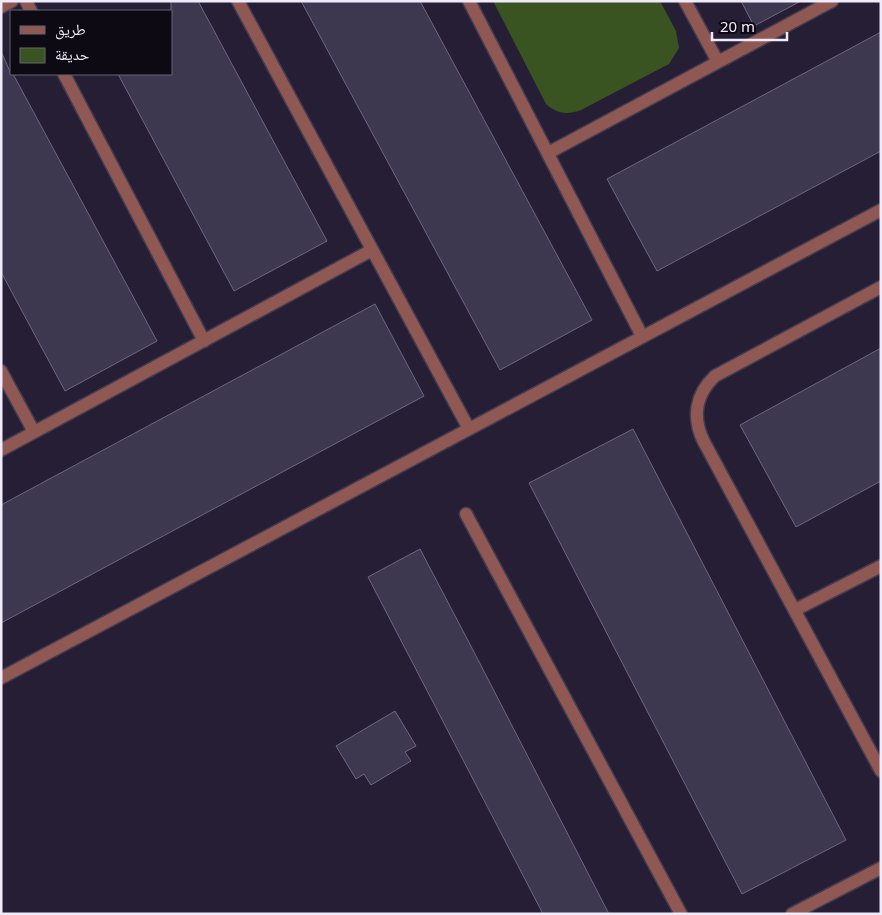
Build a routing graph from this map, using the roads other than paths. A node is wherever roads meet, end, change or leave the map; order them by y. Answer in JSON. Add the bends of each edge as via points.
{"nodes":[{"id":1,"x":12,"y":1,"type":"edge"},
{"id":2,"x":238,"y":1,"type":"edge"},
{"id":3,"x":469,"y":1,"type":"edge"},
{"id":4,"x":685,"y":1,"type":"edge"},
{"id":5,"x":832,"y":1,"type":"edge"},
{"id":6,"x":1,"y":7,"type":"edge"},
{"id":7,"x":718,"y":62,"type":"junction"},
{"id":8,"x":65,"y":75,"type":"edge"},
{"id":9,"x":548,"y":153,"type":"junction"},
{"id":10,"x":881,"y":210,"type":"edge"},
{"id":11,"x":372,"y":250,"type":"junction"},
{"id":12,"x":881,"y":287,"type":"edge"},
{"id":13,"x":642,"y":336,"type":"junction"},
{"id":14,"x":204,"y":341,"type":"junction"},
{"id":15,"x":1,"y":371,"type":"edge"},
{"id":16,"x":469,"y":429,"type":"junction"},
{"id":17,"x":34,"y":432,"type":"junction"},
{"id":18,"x":1,"y":450,"type":"edge"},
{"id":19,"x":466,"y":514,"type":"dead end"},
{"id":20,"x":881,"y":566,"type":"edge"},
{"id":21,"x":795,"y":610,"type":"junction"},
{"id":22,"x":1,"y":678,"type":"edge"},
{"id":23,"x":881,"y":771,"type":"edge"},
{"id":24,"x":881,"y":868,"type":"edge"},
{"id":25,"x":681,"y":914,"type":"edge"},
{"id":26,"x":792,"y":914,"type":"edge"}],
"edges":[{"from":1,"to":6,"type":"street"},
{"from":2,"to":11,"type":"street"},
{"from":3,"to":9,"type":"street"},
{"from":4,"to":7,"type":"street"},
{"from":5,"to":7,"type":"street"},
{"from":7,"to":9,"type":"street"},
{"from":8,"to":14,"type":"street"},
{"from":9,"to":13,"type":"street"},
{"from":10,"to":13,"type":"street"},
{"from":11,"to":14,"type":"street"},
{"from":11,"to":16,"type":"street"},
{"from":12,"to":21,"type":"street","via":[[715,376],[706,384],[696,407],[699,431]]},
{"from":13,"to":16,"type":"street"},
{"from":14,"to":17,"type":"street"},
{"from":15,"to":17,"type":"street"},
{"from":16,"to":22,"type":"street"},
{"from":17,"to":18,"type":"street"},
{"from":19,"to":25,"type":"street"},
{"from":20,"to":21,"type":"street"},
{"from":21,"to":23,"type":"street"},
{"from":24,"to":26,"type":"street"}]}
